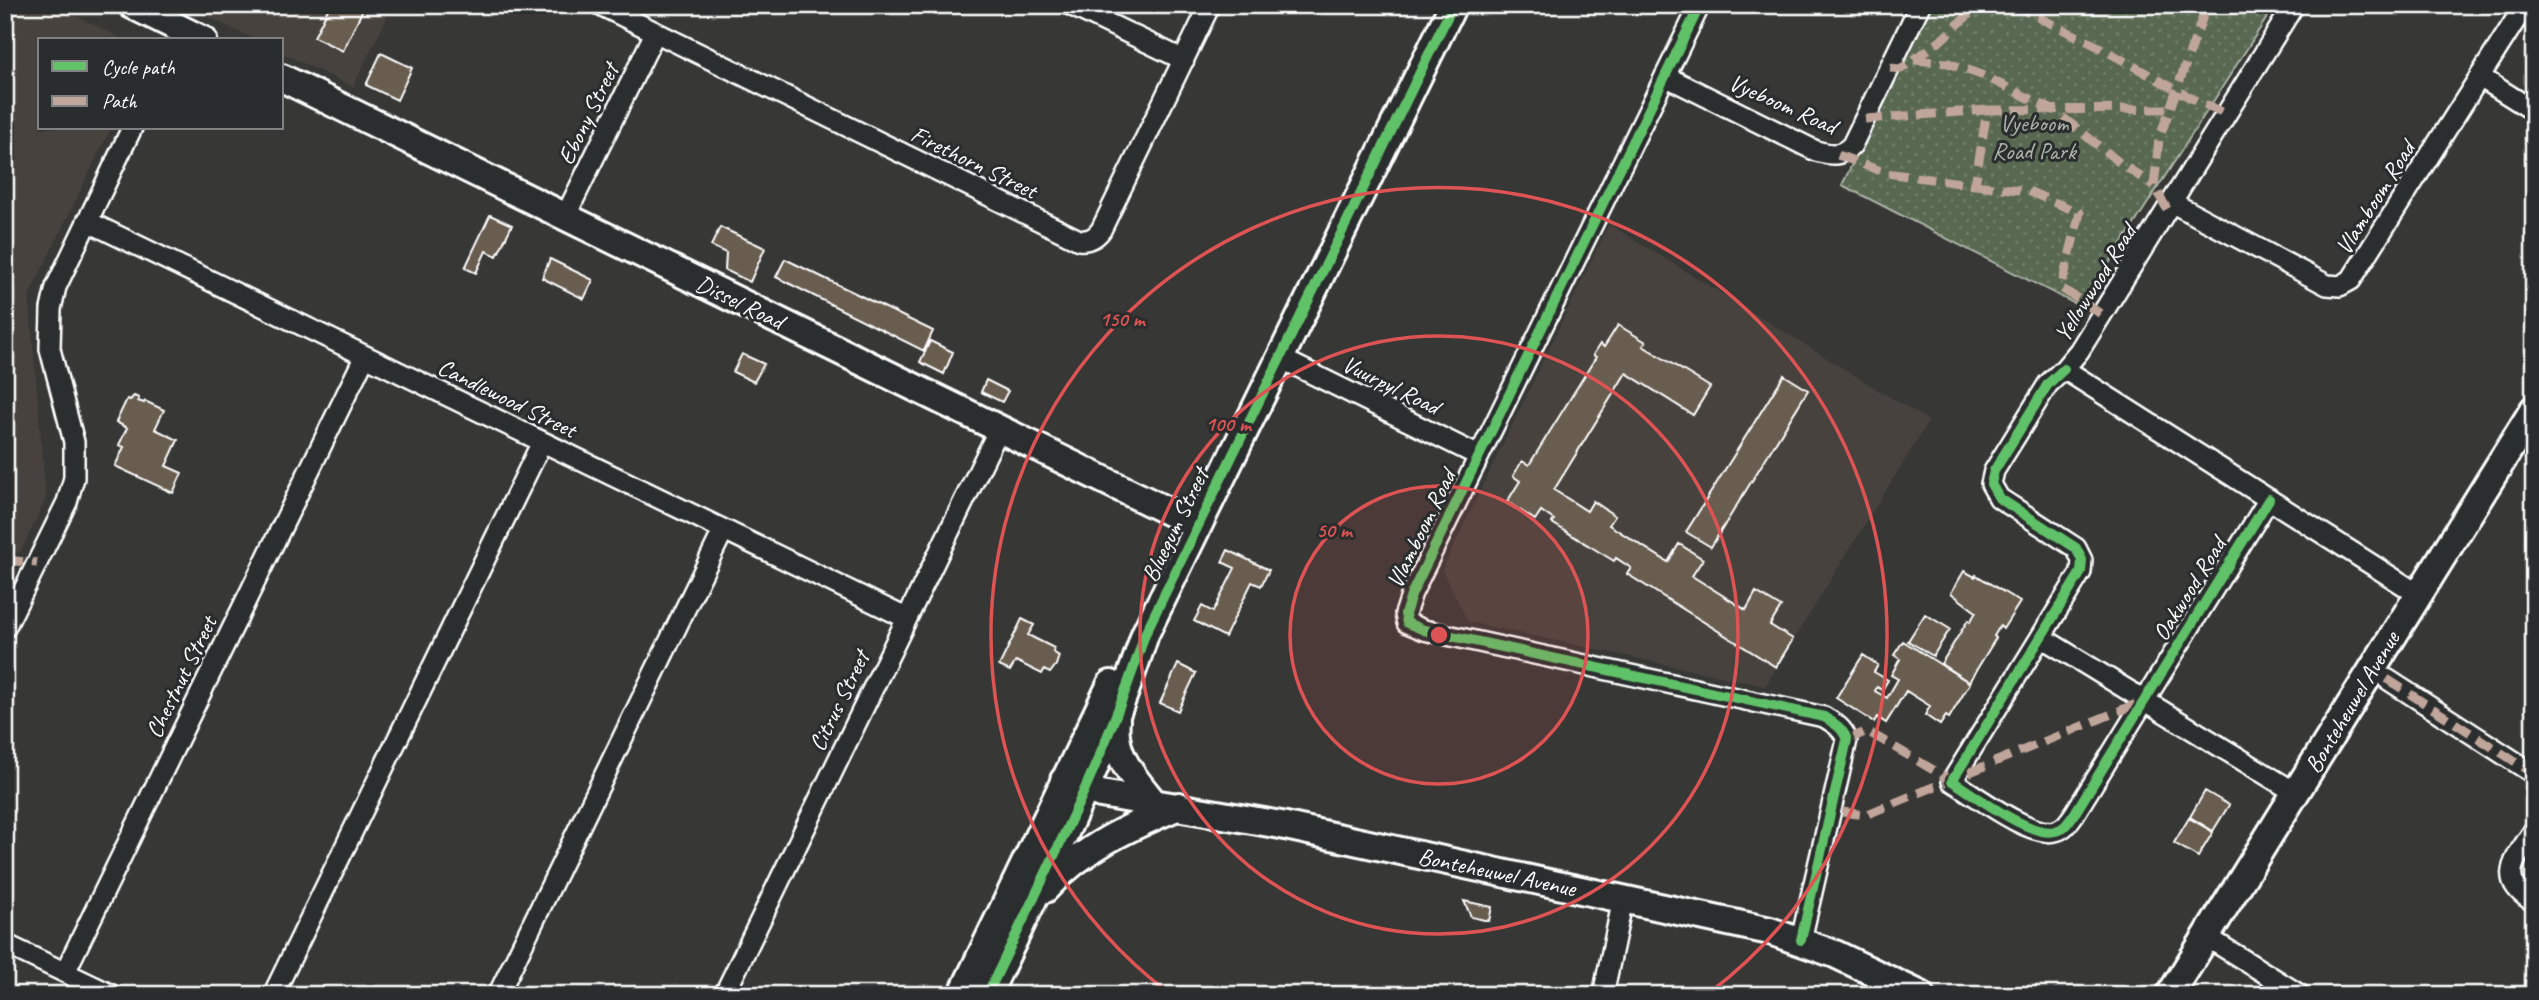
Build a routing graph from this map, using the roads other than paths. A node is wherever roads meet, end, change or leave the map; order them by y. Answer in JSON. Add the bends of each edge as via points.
{"nodes":[{"id":1,"x":132,"y":5,"type":"edge"},
{"id":2,"x":600,"y":5,"type":"edge"},
{"id":3,"x":1070,"y":5,"type":"edge"},
{"id":4,"x":1210,"y":5,"type":"edge"},
{"id":5,"x":1453,"y":5,"type":"edge"},
{"id":6,"x":1700,"y":5,"type":"edge"},
{"id":7,"x":1920,"y":5,"type":"edge"},
{"id":8,"x":2294,"y":5,"type":"edge"},
{"id":9,"x":2525,"y":5,"type":"edge"},
{"id":10,"x":655,"y":33,"type":"junction"},
{"id":11,"x":177,"y":34,"type":"edge"},
{"id":12,"x":194,"y":38,"type":"edge"},
{"id":13,"x":1184,"y":60,"type":"junction"},
{"id":14,"x":1665,"y":76,"type":"junction"},
{"id":15,"x":2480,"y":77,"type":"junction"},
{"id":16,"x":284,"y":79,"type":"edge"},
{"id":17,"x":2534,"y":111,"type":"edge"},
{"id":18,"x":131,"y":130,"type":"edge"},
{"id":19,"x":2171,"y":202,"type":"junction"},
{"id":20,"x":565,"y":217,"type":"junction"},
{"id":21,"x":87,"y":221,"type":"junction"},
{"id":22,"x":365,"y":356,"type":"junction"},
{"id":23,"x":1280,"y":359,"type":"junction"},
{"id":24,"x":2064,"y":369,"type":"junction"},
{"id":25,"x":2531,"y":418,"type":"edge"},
{"id":26,"x":999,"y":429,"type":"junction"},
{"id":27,"x":542,"y":442,"type":"junction"},
{"id":28,"x":1479,"y":456,"type":"junction"},
{"id":29,"x":2269,"y":499,"type":"junction"},
{"id":30,"x":1198,"y":526,"type":"junction"},
{"id":31,"x":723,"y":531,"type":"junction"},
{"id":32,"x":2418,"y":594,"type":"junction"},
{"id":33,"x":906,"y":618,"type":"junction"},
{"id":34,"x":5,"y":628,"type":"edge"},
{"id":35,"x":1145,"y":634,"type":"junction"},
{"id":36,"x":2041,"y":637,"type":"junction"},
{"id":37,"x":2387,"y":678,"type":"dead end"},
{"id":38,"x":2145,"y":701,"type":"junction"},
{"id":39,"x":1118,"y":711,"type":"junction"},
{"id":40,"x":2534,"y":774,"type":"edge"},
{"id":41,"x":1075,"y":784,"type":"junction"},
{"id":42,"x":2296,"y":793,"type":"junction"},
{"id":43,"x":1153,"y":802,"type":"junction"},
{"id":44,"x":1180,"y":806,"type":"junction"},
{"id":45,"x":2534,"y":830,"type":"edge"},
{"id":46,"x":1623,"y":899,"type":"junction"},
{"id":47,"x":2534,"y":902,"type":"edge"},
{"id":48,"x":1030,"y":906,"type":"junction"},
{"id":49,"x":2207,"y":937,"type":"junction"},
{"id":50,"x":1801,"y":940,"type":"junction"},
{"id":51,"x":5,"y":944,"type":"edge"},
{"id":52,"x":65,"y":972,"type":"junction"},
{"id":53,"x":111,"y":995,"type":"edge"},
{"id":54,"x":273,"y":995,"type":"edge"},
{"id":55,"x":498,"y":995,"type":"edge"},
{"id":56,"x":724,"y":995,"type":"edge"},
{"id":57,"x":962,"y":995,"type":"edge"},
{"id":58,"x":987,"y":995,"type":"edge"},
{"id":59,"x":1602,"y":995,"type":"edge"},
{"id":60,"x":1921,"y":995,"type":"edge"},
{"id":61,"x":2170,"y":995,"type":"edge"},
{"id":62,"x":2300,"y":995,"type":"edge"}],
"edges":[{"from":1,"to":11,"type":"street"},
{"from":2,"to":10,"type":"street","name":"Firethorn Street"},
{"from":3,"to":13,"type":"street"},
{"from":4,"to":13,"type":"street","name":"Firethorn Street"},
{"from":5,"to":23,"type":"street","name":"Bluegum Street"},
{"from":6,"to":14,"type":"street","name":"Vlamboom Road"},
{"from":7,"to":14,"type":"street","name":"Vyeboom Road","via":[[1852,145],[1838,155],[1816,151]]},
{"from":8,"to":19,"type":"street","name":"Yellowwood Road"},
{"from":9,"to":15,"type":"street","name":"Vlamboom Road"},
{"from":10,"to":13,"type":"street","name":"Firethorn Street","via":[[1079,240],[1093,239],[1101,230]]},
{"from":10,"to":20,"type":"street","name":"Ebony Street"},
{"from":11,"to":12,"type":"street"},
{"from":14,"to":28,"type":"street","name":"Vlamboom Road"},
{"from":15,"to":17,"type":"street"},
{"from":15,"to":19,"type":"street","name":"Vlamboom Road","via":[[2362,267],[2340,286],[2327,285]]},
{"from":16,"to":20,"type":"street","name":"Dissel Road"},
{"from":18,"to":21,"type":"street"},
{"from":19,"to":24,"type":"street","name":"Yellowwood Road"},
{"from":20,"to":26,"type":"street","name":"Dissel Road"},
{"from":21,"to":22,"type":"street","name":"Candlewood Street"},
{"from":21,"to":34,"type":"street","via":[[56,287],[51,309],[53,368],[74,442],[75,478]]},
{"from":22,"to":27,"type":"street","name":"Candlewood Street"},
{"from":22,"to":52,"type":"street","name":"Chestnut Street"},
{"from":23,"to":28,"type":"street","name":"Vuurpyl Road"},
{"from":23,"to":30,"type":"street","name":"Bluegum Street"},
{"from":24,"to":29,"type":"street","name":"Yellowwood Road"},
{"from":24,"to":36,"type":"street","via":[[2048,384],[1992,477],[1999,498],[2080,554],[2081,572]]},
{"from":25,"to":32,"type":"street","name":"Bonteheuwel Avenue"},
{"from":26,"to":30,"type":"street","name":"Dissel Road"},
{"from":26,"to":33,"type":"street","name":"Citrus Street"},
{"from":27,"to":31,"type":"street","name":"Candlewood Street"},
{"from":27,"to":54,"type":"street"},
{"from":28,"to":50,"type":"street","name":"Vlamboom Road","via":[[1412,593],[1407,623],[1824,717],[1838,726],[1847,740]]},
{"from":29,"to":32,"type":"street","name":"Yellowwood Road"},
{"from":29,"to":38,"type":"street","name":"Oakwood Road"},
{"from":30,"to":35,"type":"street","name":"Bluegum Street"},
{"from":31,"to":33,"type":"street","name":"Candlewood Street"},
{"from":31,"to":55,"type":"street"},
{"from":32,"to":42,"type":"street","name":"Bonteheuwel Avenue"},
{"from":33,"to":56,"type":"street","name":"Citrus Street"},
{"from":35,"to":39,"type":"street","name":"Bluegum Street"},
{"from":35,"to":41,"type":"street","name":"Bluegum Street","via":[[1119,668]]},
{"from":36,"to":38,"type":"street"},
{"from":36,"to":38,"type":"street","name":"Oakwood Road","via":[[1952,781],[2030,828],[2054,832],[2075,813]]},
{"from":37,"to":40,"type":"street"},
{"from":38,"to":42,"type":"street"},
{"from":39,"to":41,"type":"street","name":"Bluegum Street"},
{"from":39,"to":43,"type":"street","via":[[1115,734],[1119,753]]},
{"from":41,"to":43,"type":"street","name":"Bonteheuwel Avenue","via":[[1101,794]]},
{"from":41,"to":48,"type":"street","name":"Bluegum Street"},
{"from":41,"to":57,"type":"street","name":"Bluegum Street"},
{"from":42,"to":49,"type":"street","name":"Bonteheuwel Avenue"},
{"from":43,"to":44,"type":"street","name":"Bonteheuwel Avenue"},
{"from":44,"to":46,"type":"street","name":"Bonteheuwel Avenue"},
{"from":44,"to":48,"type":"street","via":[[1085,853]]},
{"from":45,"to":47,"type":"street","via":[[2516,860],[2511,879],[2518,892]]},
{"from":46,"to":50,"type":"street","name":"Bonteheuwel Avenue"},
{"from":46,"to":59,"type":"street"},
{"from":48,"to":58,"type":"street","name":"Bluegum Street"},
{"from":49,"to":61,"type":"street","name":"Bonteheuwel Avenue"},
{"from":49,"to":62,"type":"street"},
{"from":50,"to":60,"type":"street","name":"Bonteheuwel Avenue"},
{"from":51,"to":52,"type":"street"},
{"from":52,"to":53,"type":"street"}]}
